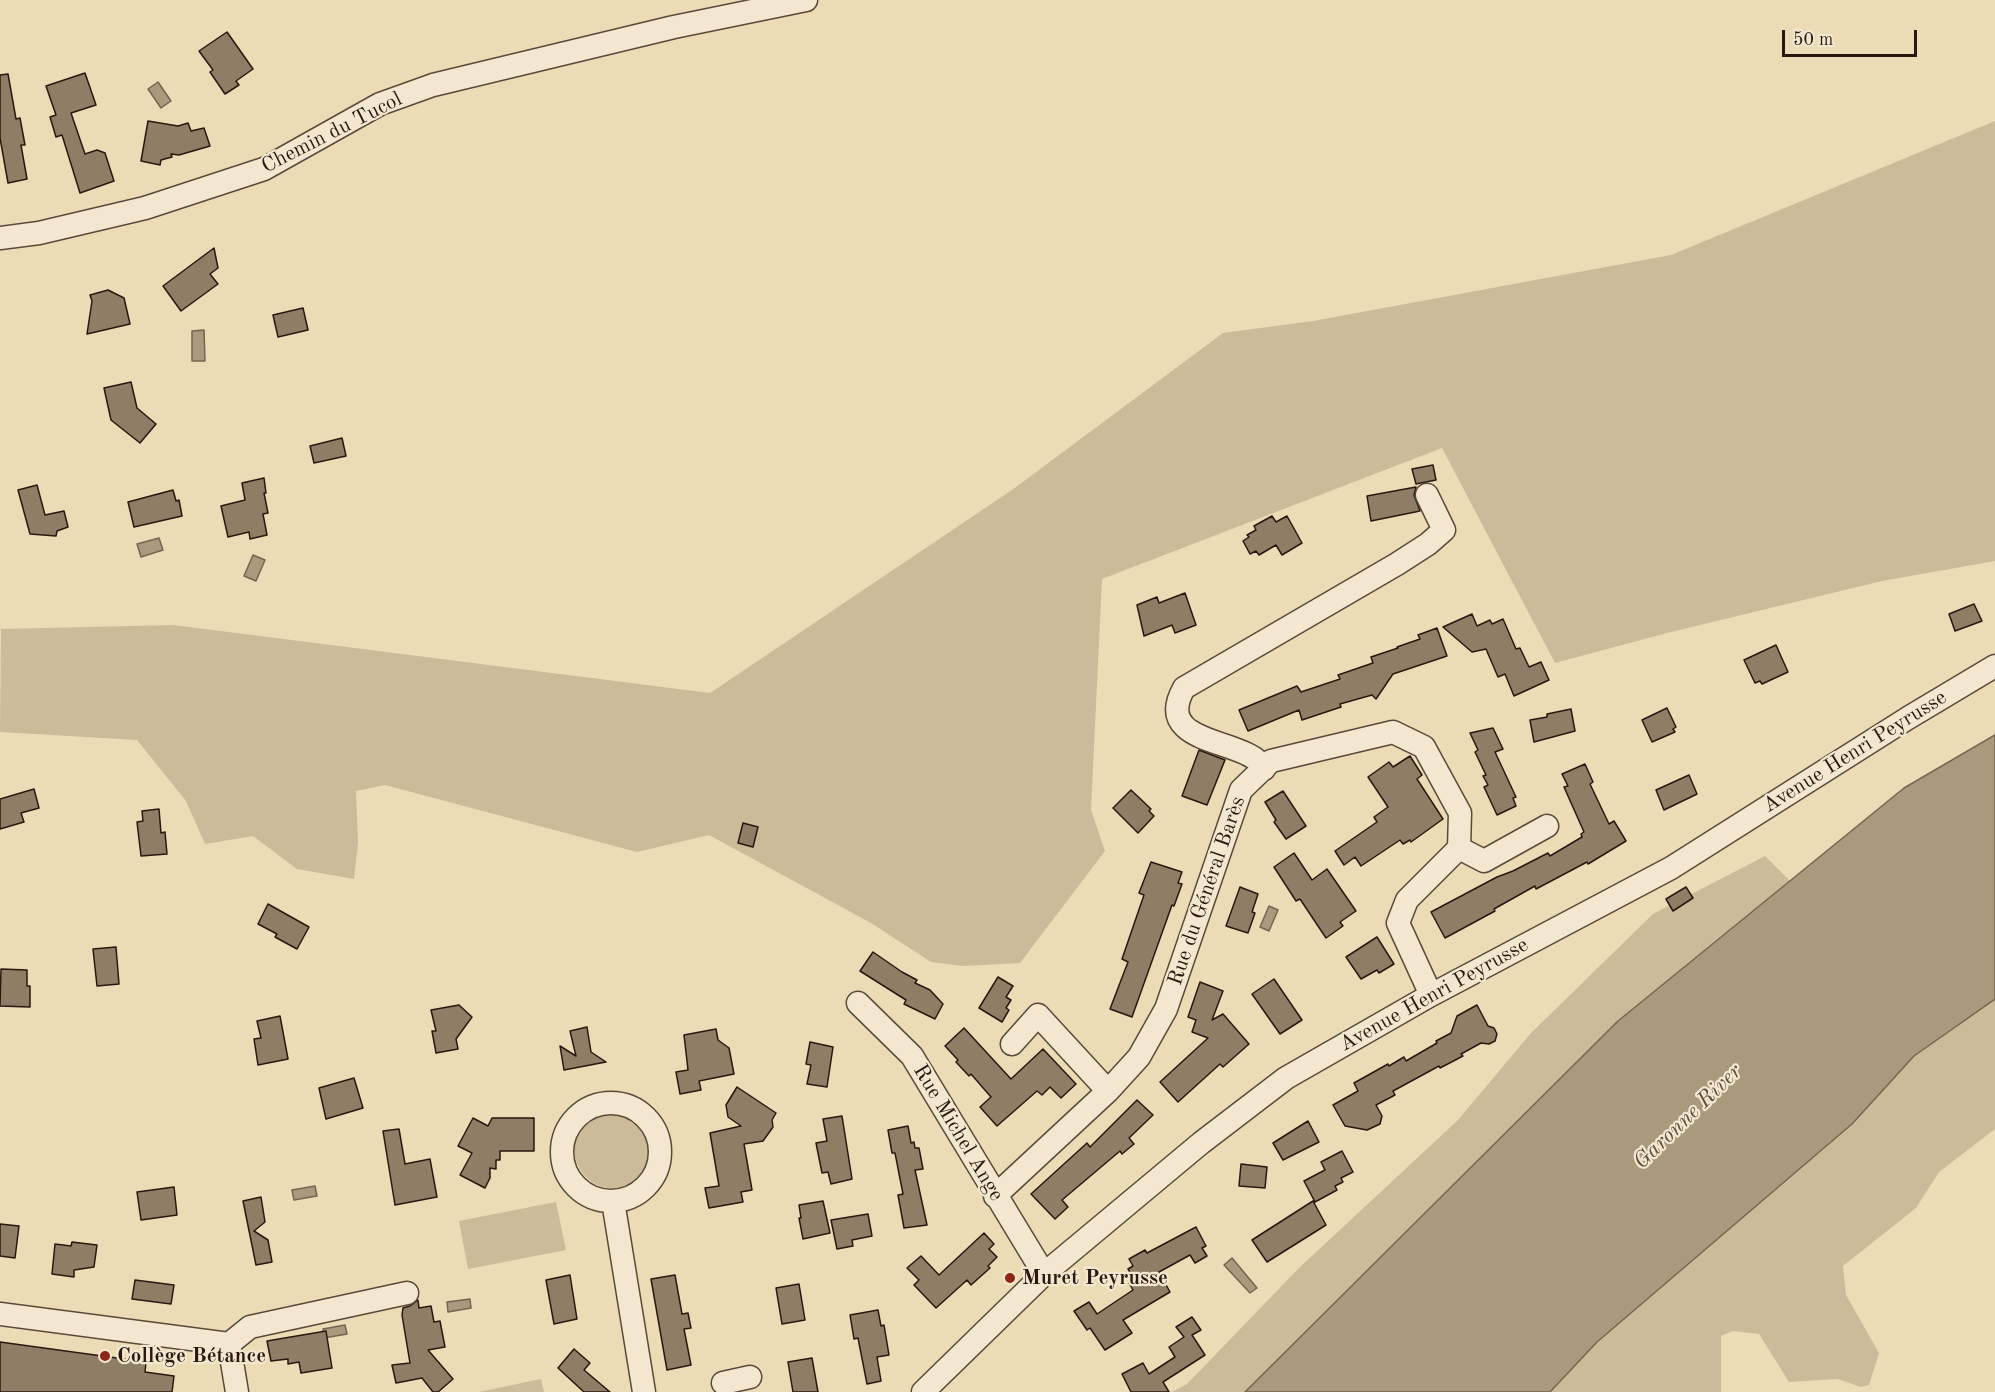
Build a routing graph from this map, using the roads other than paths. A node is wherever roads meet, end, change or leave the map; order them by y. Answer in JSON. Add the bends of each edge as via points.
{"nodes":[{"id":1,"x":806,"y":0,"type":"edge"},
{"id":2,"x":0,"y":238,"type":"edge"},
{"id":3,"x":1427,"y":495,"type":"dead end"},
{"id":4,"x":1995,"y":666,"type":"edge"},
{"id":5,"x":1264,"y":769,"type":"junction"},
{"id":6,"x":1547,"y":826,"type":"dead end"},
{"id":7,"x":1459,"y":848,"type":"junction"},
{"id":8,"x":1431,"y":995,"type":"junction"},
{"id":9,"x":858,"y":1003,"type":"dead end"},
{"id":10,"x":1012,"y":1044,"type":"dead end"},
{"id":11,"x":1108,"y":1091,"type":"junction"},
{"id":12,"x":995,"y":1196,"type":"junction"},
{"id":13,"x":613,"y":1201,"type":"junction"},
{"id":14,"x":1044,"y":1274,"type":"junction"},
{"id":15,"x":407,"y":1293,"type":"dead end"},
{"id":16,"x":0,"y":1314,"type":"edge"},
{"id":17,"x":229,"y":1344,"type":"junction"},
{"id":18,"x":750,"y":1377,"type":"dead end"},
{"id":19,"x":723,"y":1383,"type":"dead end"},
{"id":20,"x":237,"y":1392,"type":"edge"},
{"id":21,"x":644,"y":1392,"type":"edge"},
{"id":22,"x":923,"y":1392,"type":"edge"}],
"edges":[{"from":1,"to":2,"type":"street","name":"Chemin du Tucol","via":[[674,27],[433,85],[380,104],[264,169],[145,208],[39,233]]},
{"from":3,"to":5,"type":"street","via":[[1444,530],[1428,544],[1184,687],[1176,705],[1190,732],[1256,759]]},
{"from":4,"to":8,"type":"street","name":"Avenue Henri Peyrusse","via":[[1671,868]]},
{"from":5,"to":7,"type":"street","name":"Rue du Général Barès","via":[[1271,761],[1393,732],[1424,747],[1461,813]]},
{"from":5,"to":11,"type":"street","name":"Rue du Général Barès","via":[[1241,790],[1166,1009],[1138,1057]]},
{"from":6,"to":7,"type":"street","via":[[1484,861]]},
{"from":7,"to":8,"type":"street","via":[[1407,900],[1398,922]]},
{"from":8,"to":14,"type":"street","name":"Avenue Henri Peyrusse","via":[[1286,1078]]},
{"from":9,"to":12,"type":"street","name":"Rue Michel Ange","via":[[912,1056]]},
{"from":10,"to":11,"type":"street","via":[[1038,1015]]},
{"from":11,"to":12,"type":"street","name":"Rue du Général Barès"},
{"from":12,"to":14,"type":"street","name":"Rue Michel Ange"},
{"from":13,"to":13,"type":"street","via":[[591,1198],[575,1187],[562,1161],[567,1129],[583,1111],[615,1102],[644,1114],[661,1141],[657,1173],[635,1196]]},
{"from":13,"to":21,"type":"street"},
{"from":14,"to":22,"type":"street","name":"Avenue Henri Peyrusse"},
{"from":15,"to":17,"type":"street","via":[[250,1328]]},
{"from":16,"to":17,"type":"street"},
{"from":17,"to":20,"type":"street"},
{"from":18,"to":19,"type":"street"}]}
